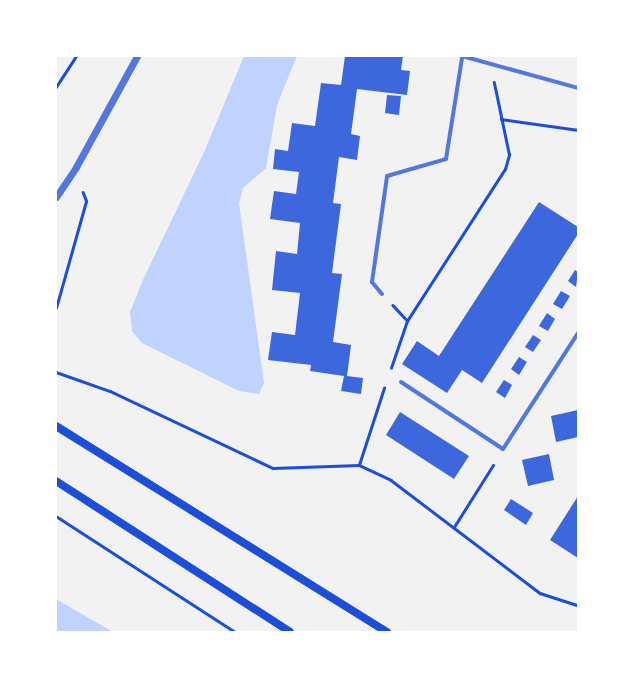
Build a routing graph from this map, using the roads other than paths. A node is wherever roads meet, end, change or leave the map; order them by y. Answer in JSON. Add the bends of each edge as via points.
{"nodes":[{"id":1,"x":137,"y":56,"type":"edge"},
{"id":2,"x":462,"y":57,"type":"edge"},
{"id":3,"x":578,"y":88,"type":"edge"},
{"id":4,"x":56,"y":197,"type":"edge"},
{"id":5,"x":382,"y":294,"type":"dead end"},
{"id":6,"x":578,"y":333,"type":"edge"},
{"id":7,"x":401,"y":382,"type":"dead end"},
{"id":8,"x":56,"y":426,"type":"edge"},
{"id":9,"x":56,"y":481,"type":"edge"},
{"id":10,"x":290,"y":632,"type":"edge"},
{"id":11,"x":387,"y":632,"type":"edge"}],
"edges":[{"from":1,"to":4,"type":"street","via":[[76,167]]},
{"from":2,"to":3,"type":"street"},
{"from":2,"to":5,"type":"street","via":[[446,159],[387,176],[372,282]]},
{"from":6,"to":7,"type":"street","via":[[503,449]]},
{"from":8,"to":11,"type":"main road"},
{"from":9,"to":10,"type":"main road"}]}
